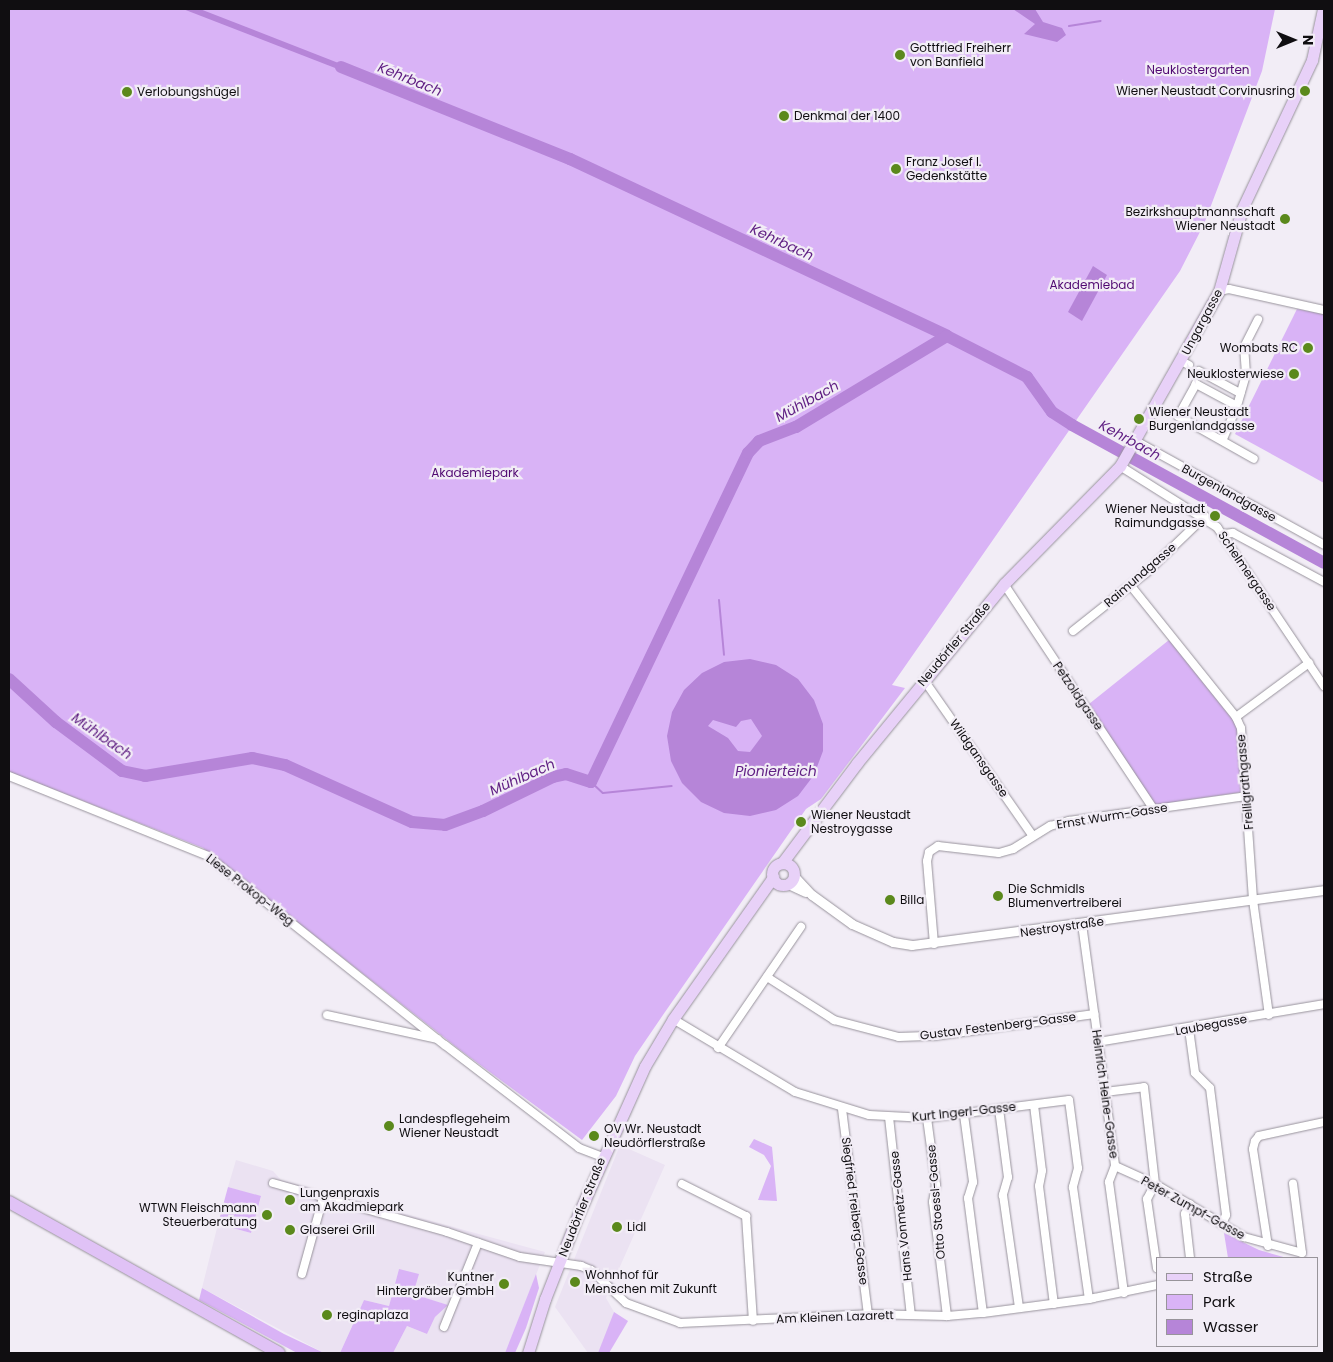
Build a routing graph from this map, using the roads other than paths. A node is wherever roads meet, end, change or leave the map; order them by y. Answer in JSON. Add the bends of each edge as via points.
{"nodes":[{"id":1,"x":1323,"y":9,"type":"edge"},
{"id":2,"x":1320,"y":50,"type":"edge"},
{"id":3,"x":1219,"y":290,"type":"junction"},
{"id":4,"x":1324,"y":310,"type":"edge"},
{"id":5,"x":1258,"y":320,"type":"dead end"},
{"id":6,"x":1199,"y":370,"type":"dead end"},
{"id":7,"x":1240,"y":393,"type":"junction"},
{"id":8,"x":1237,"y":406,"type":"junction"},
{"id":9,"x":1223,"y":439,"type":"junction"},
{"id":10,"x":1134,"y":440,"type":"junction"},
{"id":11,"x":1125,"y":459,"type":"junction"},
{"id":12,"x":1254,"y":459,"type":"dead end"},
{"id":13,"x":1204,"y":516,"type":"junction"},
{"id":14,"x":1222,"y":534,"type":"junction"},
{"id":15,"x":1324,"y":545,"type":"edge"},
{"id":16,"x":1324,"y":582,"type":"edge"},
{"id":17,"x":1004,"y":584,"type":"junction"},
{"id":18,"x":1131,"y":586,"type":"junction"},
{"id":19,"x":1073,"y":631,"type":"dead end"},
{"id":20,"x":1308,"y":663,"type":"junction"},
{"id":21,"x":924,"y":680,"type":"junction"},
{"id":22,"x":1324,"y":686,"type":"edge"},
{"id":23,"x":1236,"y":717,"type":"junction"},
{"id":24,"x":9,"y":776,"type":"edge"},
{"id":25,"x":1247,"y":796,"type":"junction"},
{"id":26,"x":1153,"y":808,"type":"junction"},
{"id":27,"x":1033,"y":836,"type":"junction"},
{"id":28,"x":785,"y":875,"type":"junction"},
{"id":29,"x":1324,"y":890,"type":"edge"},
{"id":30,"x":1254,"y":900,"type":"junction"},
{"id":31,"x":1082,"y":924,"type":"junction"},
{"id":32,"x":800,"y":927,"type":"dead end"},
{"id":33,"x":934,"y":944,"type":"junction"},
{"id":34,"x":767,"y":977,"type":"junction"},
{"id":35,"x":1324,"y":1004,"type":"edge"},
{"id":36,"x":1094,"y":1014,"type":"junction"},
{"id":37,"x":327,"y":1015,"type":"dead end"},
{"id":38,"x":1269,"y":1015,"type":"junction"},
{"id":39,"x":672,"y":1019,"type":"junction"},
{"id":40,"x":1189,"y":1029,"type":"junction"},
{"id":41,"x":437,"y":1039,"type":"junction"},
{"id":42,"x":1098,"y":1042,"type":"junction"},
{"id":43,"x":718,"y":1048,"type":"junction"},
{"id":44,"x":1105,"y":1092,"type":"junction"},
{"id":45,"x":1034,"y":1105,"type":"junction"},
{"id":46,"x":842,"y":1109,"type":"junction"},
{"id":47,"x":999,"y":1109,"type":"junction"},
{"id":48,"x":964,"y":1115,"type":"junction"},
{"id":49,"x":890,"y":1118,"type":"junction"},
{"id":50,"x":927,"y":1118,"type":"junction"},
{"id":51,"x":1324,"y":1122,"type":"edge"},
{"id":52,"x":602,"y":1157,"type":"junction"},
{"id":53,"x":1115,"y":1166,"type":"junction"},
{"id":54,"x":273,"y":1183,"type":"dead end"},
{"id":55,"x":682,"y":1184,"type":"dead end"},
{"id":56,"x":1155,"y":1184,"type":"junction"},
{"id":57,"x":1293,"y":1184,"type":"dead end"},
{"id":58,"x":323,"y":1198,"type":"junction"},
{"id":59,"x":9,"y":1204,"type":"edge"},
{"id":60,"x":1190,"y":1204,"type":"junction"},
{"id":61,"x":1222,"y":1224,"type":"junction"},
{"id":62,"x":478,"y":1243,"type":"junction"},
{"id":63,"x":1268,"y":1246,"type":"junction"},
{"id":64,"x":1190,"y":1257,"type":"edge"},
{"id":65,"x":1156,"y":1261,"type":"edge"},
{"id":66,"x":559,"y":1263,"type":"junction"},
{"id":67,"x":302,"y":1274,"type":"dead end"},
{"id":68,"x":1156,"y":1285,"type":"edge"},
{"id":69,"x":1124,"y":1293,"type":"junction"},
{"id":70,"x":1089,"y":1299,"type":"junction"},
{"id":71,"x":1054,"y":1304,"type":"junction"},
{"id":72,"x":1019,"y":1308,"type":"junction"},
{"id":73,"x":983,"y":1313,"type":"junction"},
{"id":74,"x":868,"y":1314,"type":"junction"},
{"id":75,"x":912,"y":1315,"type":"junction"},
{"id":76,"x":948,"y":1316,"type":"junction"},
{"id":77,"x":753,"y":1321,"type":"junction"},
{"id":78,"x":444,"y":1327,"type":"dead end"},
{"id":79,"x":279,"y":1353,"type":"edge"},
{"id":80,"x":528,"y":1353,"type":"edge"}],
"edges":[{"from":1,"to":2,"type":"main road","name":"Ungargasse"},
{"from":2,"to":3,"type":"main road","name":"Ungargasse","via":[[1242,209]]},
{"from":3,"to":4,"type":"street","via":[[1229,289]]},
{"from":3,"to":10,"type":"main road","name":"Ungargasse","via":[[1185,363]]},
{"from":5,"to":7,"type":"street","via":[[1244,347],[1246,374]]},
{"from":6,"to":7,"type":"street"},
{"from":7,"to":8,"type":"street"},
{"from":8,"to":9,"type":"street"},
{"from":8,"to":9,"type":"street","via":[[1196,384],[1178,416]]},
{"from":9,"to":12,"type":"street"},
{"from":10,"to":11,"type":"main road","name":"Ungargasse"},
{"from":10,"to":15,"type":"street","name":"Burgenlandgasse"},
{"from":11,"to":13,"type":"street","name":"Schelmergasse"},
{"from":11,"to":17,"type":"main road","name":"Neudörfler Straße"},
{"from":13,"to":14,"type":"street","name":"Schelmergasse"},
{"from":13,"to":18,"type":"street","name":"Raimundgasse"},
{"from":14,"to":16,"type":"street","via":[[1233,533]]},
{"from":14,"to":20,"type":"street","name":"Schelmergasse"},
{"from":17,"to":21,"type":"main road","name":"Neudörfler Straße"},
{"from":17,"to":26,"type":"street","name":"Petzoldgasse"},
{"from":18,"to":19,"type":"street","name":"Raimundgasse"},
{"from":18,"to":23,"type":"street","name":"Freiligrathgasse"},
{"from":20,"to":22,"type":"street","name":"Schelmergasse"},
{"from":20,"to":23,"type":"street"},
{"from":21,"to":27,"type":"street","name":"Wildgansgasse"},
{"from":21,"to":28,"type":"main road","name":"Neudörfler Straße","via":[[798,841]]},
{"from":23,"to":25,"type":"street","name":"Freiligrathgasse","via":[[1241,728]]},
{"from":24,"to":41,"type":"street","name":"Liese Prokop-Weg","via":[[208,856]]},
{"from":25,"to":26,"type":"street","name":"Ernst Wurm-Gasse"},
{"from":25,"to":30,"type":"street","name":"Freiligrathgasse"},
{"from":26,"to":27,"type":"street","name":"Ernst Wurm-Gasse","via":[[1070,821],[1050,826]]},
{"from":27,"to":33,"type":"street","name":"Ernst Wurm-Gasse","via":[[1014,849],[999,853],[938,846],[929,852]]},
{"from":28,"to":33,"type":"street","name":"Nestroystraße","via":[[872,935],[892,942]]},
{"from":28,"to":39,"type":"main road","name":"Neudörfler Straße","via":[[747,915]]},
{"from":29,"to":30,"type":"street","name":"Nestroystraße"},
{"from":30,"to":31,"type":"street","name":"Nestroystraße"},
{"from":30,"to":38,"type":"street","name":"Freiligrathgasse"},
{"from":31,"to":33,"type":"street","name":"Nestroystraße"},
{"from":31,"to":36,"type":"street","name":"Heinrich Heine-Gasse"},
{"from":32,"to":34,"type":"street"},
{"from":34,"to":36,"type":"street","name":"Gustav Festenberg-Gasse","via":[[834,1020],[899,1037],[934,1036]]},
{"from":34,"to":43,"type":"street"},
{"from":35,"to":38,"type":"street","name":"Laubegasse"},
{"from":36,"to":42,"type":"street","name":"Heinrich Heine-Gasse"},
{"from":37,"to":41,"type":"street","name":"Liese Prokop-Weg"},
{"from":38,"to":40,"type":"street","name":"Laubegasse"},
{"from":39,"to":43,"type":"street","name":"Kurt Ingerl-Gasse"},
{"from":39,"to":52,"type":"main road","name":"Neudörfler Straße","via":[[644,1066]]},
{"from":40,"to":42,"type":"street","name":"Laubegasse"},
{"from":40,"to":61,"type":"street","via":[[1195,1073],[1210,1088],[1226,1215]]},
{"from":41,"to":52,"type":"street","name":"Liese Prokop-Weg","via":[[579,1148]]},
{"from":42,"to":44,"type":"street","name":"Heinrich Heine-Gasse"},
{"from":43,"to":46,"type":"street","name":"Kurt Ingerl-Gasse","via":[[795,1092]]},
{"from":44,"to":53,"type":"street","name":"Heinrich Heine-Gasse"},
{"from":44,"to":56,"type":"street","via":[[1144,1087]]},
{"from":45,"to":47,"type":"street","name":"Kurt Ingerl-Gasse"},
{"from":45,"to":70,"type":"street","name":"Kurt Ingerl-Gasse","via":[[1068,1100],[1078,1168],[1073,1187]]},
{"from":45,"to":71,"type":"street","via":[[1042,1171],[1039,1186]]},
{"from":46,"to":49,"type":"street","name":"Kurt Ingerl-Gasse"},
{"from":46,"to":74,"type":"street","name":"Siegfried Freiberg-Gasse"},
{"from":47,"to":48,"type":"street","name":"Kurt Ingerl-Gasse"},
{"from":47,"to":72,"type":"street","via":[[1008,1177],[1004,1195]]},
{"from":48,"to":50,"type":"street","name":"Kurt Ingerl-Gasse"},
{"from":48,"to":73,"type":"street","via":[[973,1182],[968,1198]]},
{"from":49,"to":50,"type":"street","name":"Kurt Ingerl-Gasse"},
{"from":49,"to":75,"type":"street","name":"Hans Vonmetz-Gasse"},
{"from":50,"to":76,"type":"street","name":"Otto Stoessl-Gasse","via":[[936,1185],[933,1202]]},
{"from":51,"to":63,"type":"street","via":[[1259,1136],[1253,1149]]},
{"from":52,"to":66,"type":"main road","name":"Neudörfler Straße"},
{"from":53,"to":56,"type":"street","name":"Peter Zumpf-Gasse"},
{"from":53,"to":69,"type":"street","name":"Heinrich Heine-Gasse","via":[[1109,1182]]},
{"from":54,"to":58,"type":"street","name":"Am Kleinen Lazarett"},
{"from":55,"to":77,"type":"street","via":[[746,1216]]},
{"from":56,"to":60,"type":"street","name":"Peter Zumpf-Gasse"},
{"from":56,"to":65,"type":"street","via":[[1147,1199]]},
{"from":57,"to":63,"type":"street","name":"Peter Zumpf-Gasse","via":[[1302,1253]]},
{"from":58,"to":62,"type":"street","name":"Am Kleinen Lazarett"},
{"from":58,"to":67,"type":"street"},
{"from":59,"to":79,"type":"highway"},
{"from":60,"to":61,"type":"street","name":"Peter Zumpf-Gasse"},
{"from":60,"to":64,"type":"street","via":[[1185,1214]]},
{"from":61,"to":63,"type":"street","name":"Peter Zumpf-Gasse"},
{"from":62,"to":66,"type":"street","name":"Am Kleinen Lazarett","via":[[520,1257]]},
{"from":62,"to":78,"type":"street"},
{"from":66,"to":77,"type":"street","name":"Am Kleinen Lazarett","via":[[591,1270],[626,1303],[671,1320],[704,1324]]},
{"from":66,"to":80,"type":"main road","name":"Neudörfler Straße"},
{"from":68,"to":69,"type":"street","name":"Am Kleinen Lazarett"},
{"from":69,"to":70,"type":"street","name":"Am Kleinen Lazarett"},
{"from":70,"to":71,"type":"street","name":"Am Kleinen Lazarett"},
{"from":71,"to":72,"type":"street","name":"Am Kleinen Lazarett"},
{"from":72,"to":73,"type":"street","name":"Am Kleinen Lazarett"},
{"from":73,"to":76,"type":"street","name":"Am Kleinen Lazarett"},
{"from":74,"to":75,"type":"street","name":"Am Kleinen Lazarett"},
{"from":74,"to":77,"type":"street","name":"Am Kleinen Lazarett"},
{"from":75,"to":76,"type":"street","name":"Am Kleinen Lazarett"}]}
